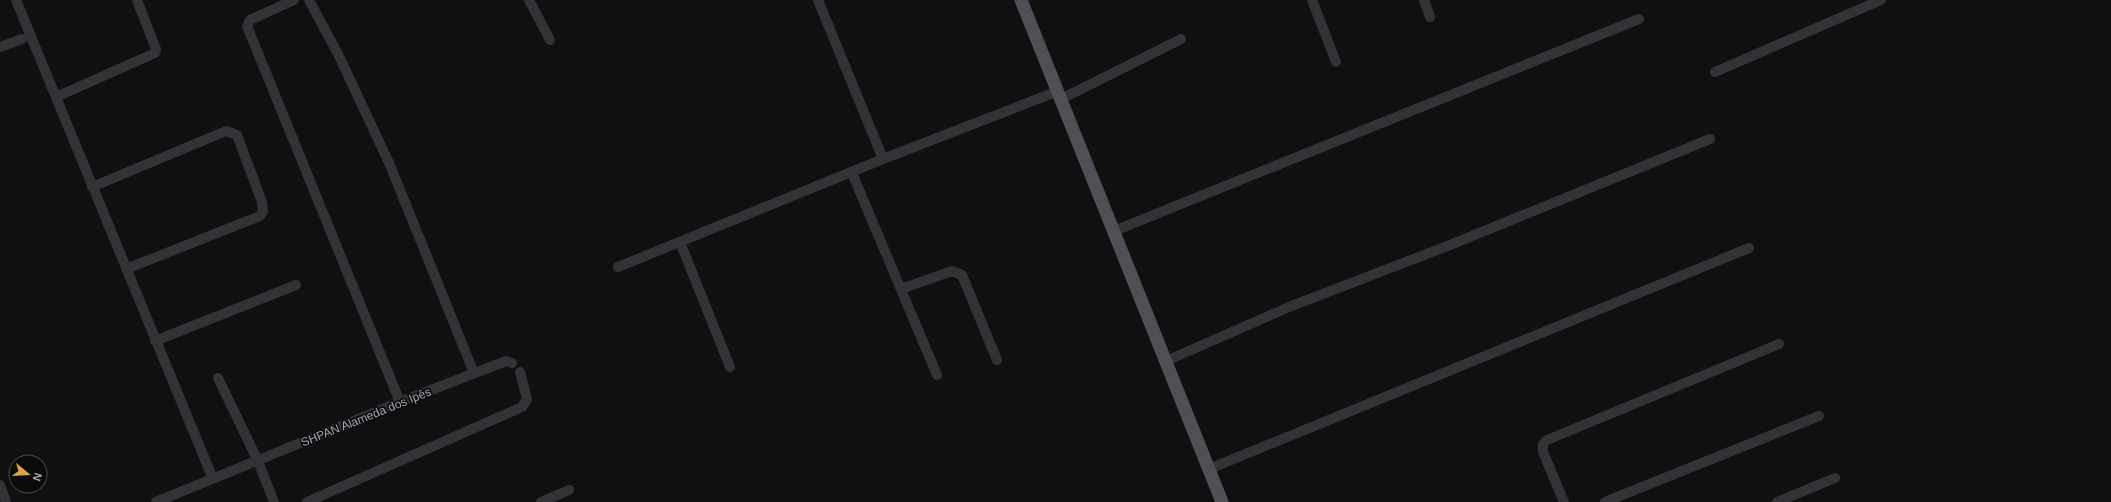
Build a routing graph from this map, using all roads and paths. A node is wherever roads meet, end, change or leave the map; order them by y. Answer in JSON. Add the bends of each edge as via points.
{"nodes":[{"id":1,"x":16,"y":0,"type":"edge"},
{"id":2,"x":137,"y":0,"type":"edge"},
{"id":3,"x":294,"y":0,"type":"edge"},
{"id":4,"x":309,"y":0,"type":"edge"},
{"id":5,"x":529,"y":0,"type":"edge"},
{"id":6,"x":818,"y":0,"type":"edge"},
{"id":7,"x":1022,"y":0,"type":"edge"},
{"id":8,"x":1312,"y":0,"type":"edge"},
{"id":9,"x":1424,"y":0,"type":"edge"},
{"id":10,"x":1881,"y":0,"type":"edge"},
{"id":11,"x":1430,"y":17,"type":"dead end"},
{"id":12,"x":1639,"y":19,"type":"dead end"},
{"id":13,"x":22,"y":39,"type":"dead end"},
{"id":14,"x":1181,"y":39,"type":"dead end"},
{"id":15,"x":550,"y":40,"type":"dead end"},
{"id":16,"x":0,"y":47,"type":"edge"},
{"id":17,"x":1336,"y":62,"type":"dead end"},
{"id":18,"x":1715,"y":72,"type":"dead end"},
{"id":19,"x":1059,"y":95,"type":"junction"},
{"id":20,"x":56,"y":97,"type":"junction"},
{"id":21,"x":1710,"y":139,"type":"dead end"},
{"id":22,"x":883,"y":159,"type":"junction"},
{"id":23,"x":852,"y":172,"type":"junction"},
{"id":24,"x":92,"y":187,"type":"junction"},
{"id":25,"x":1114,"y":231,"type":"junction"},
{"id":26,"x":680,"y":242,"type":"junction"},
{"id":27,"x":1749,"y":248,"type":"dead end"},
{"id":28,"x":618,"y":267,"type":"dead end"},
{"id":29,"x":126,"y":269,"type":"junction"},
{"id":30,"x":296,"y":285,"type":"dead end"},
{"id":31,"x":901,"y":289,"type":"junction"},
{"id":32,"x":155,"y":341,"type":"junction"},
{"id":33,"x":1780,"y":344,"type":"dead end"},
{"id":34,"x":997,"y":360,"type":"dead end"},
{"id":35,"x":1166,"y":361,"type":"junction"},
{"id":36,"x":512,"y":363,"type":"dead end"},
{"id":37,"x":730,"y":368,"type":"dead end"},
{"id":38,"x":520,"y":372,"type":"dead end"},
{"id":39,"x":474,"y":373,"type":"junction"},
{"id":40,"x":937,"y":374,"type":"dead end"},
{"id":41,"x":218,"y":378,"type":"dead end"},
{"id":42,"x":400,"y":402,"type":"junction"},
{"id":43,"x":1819,"y":416,"type":"dead end"},
{"id":44,"x":258,"y":461,"type":"junction"},
{"id":45,"x":1209,"y":469,"type":"junction"},
{"id":46,"x":1835,"y":478,"type":"dead end"},
{"id":47,"x":212,"y":479,"type":"junction"},
{"id":48,"x":0,"y":485,"type":"edge"},
{"id":49,"x":569,"y":490,"type":"dead end"},
{"id":50,"x":6,"y":502,"type":"edge"},
{"id":51,"x":156,"y":502,"type":"edge"},
{"id":52,"x":274,"y":502,"type":"edge"},
{"id":53,"x":307,"y":502,"type":"edge"},
{"id":54,"x":541,"y":502,"type":"edge"},
{"id":55,"x":1222,"y":502,"type":"edge"},
{"id":56,"x":1564,"y":502,"type":"edge"},
{"id":57,"x":1606,"y":502,"type":"edge"},
{"id":58,"x":1777,"y":502,"type":"edge"}],
"edges":[{"from":1,"to":20,"type":"street"},
{"from":2,"to":20,"type":"street","via":[[156,49],[155,53]]},
{"from":3,"to":42,"type":"street","via":[[250,20],[247,26]]},
{"from":4,"to":39,"type":"street","via":[[390,165]]},
{"from":5,"to":15,"type":"street"},
{"from":6,"to":22,"type":"street"},
{"from":7,"to":19,"type":"main road"},
{"from":8,"to":17,"type":"street"},
{"from":9,"to":11,"type":"street"},
{"from":10,"to":18,"type":"street"},
{"from":12,"to":25,"type":"street"},
{"from":13,"to":16,"type":"street"},
{"from":14,"to":19,"type":"street"},
{"from":19,"to":22,"type":"street"},
{"from":19,"to":25,"type":"main road"},
{"from":20,"to":24,"type":"street"},
{"from":21,"to":35,"type":"street","via":[[1289,307]]},
{"from":22,"to":23,"type":"street"},
{"from":23,"to":26,"type":"street"},
{"from":23,"to":31,"type":"street"},
{"from":24,"to":29,"type":"street"},
{"from":24,"to":29,"type":"street","via":[[226,131],[237,135],[262,202],[263,211],[260,216]]},
{"from":25,"to":35,"type":"main road"},
{"from":26,"to":28,"type":"street"},
{"from":26,"to":37,"type":"street"},
{"from":27,"to":45,"type":"street"},
{"from":29,"to":32,"type":"street"},
{"from":30,"to":32,"type":"street"},
{"from":31,"to":34,"type":"street","via":[[952,271],[962,275]]},
{"from":31,"to":40,"type":"street"},
{"from":32,"to":47,"type":"street"},
{"from":33,"to":56,"type":"street","via":[[1547,440],[1543,444],[1543,452]]},
{"from":35,"to":45,"type":"main road"},
{"from":36,"to":39,"type":"street","name":"SHPAN Alameda dos Ipês","via":[[506,361]]},
{"from":38,"to":53,"type":"street","via":[[527,399],[522,407]]},
{"from":39,"to":42,"type":"street","name":"SHPAN Alameda dos Ipês"},
{"from":41,"to":44,"type":"street"},
{"from":42,"to":44,"type":"street","name":"SHPAN Alameda dos Ipês"},
{"from":43,"to":57,"type":"street"},
{"from":44,"to":47,"type":"street","name":"SHPAN Alameda dos Ipês"},
{"from":44,"to":52,"type":"street"},
{"from":45,"to":55,"type":"main road"},
{"from":46,"to":58,"type":"street"},
{"from":47,"to":51,"type":"street","name":"SHPAN Alameda dos Ipês"},
{"from":48,"to":50,"type":"street"},
{"from":49,"to":54,"type":"street"}]}
